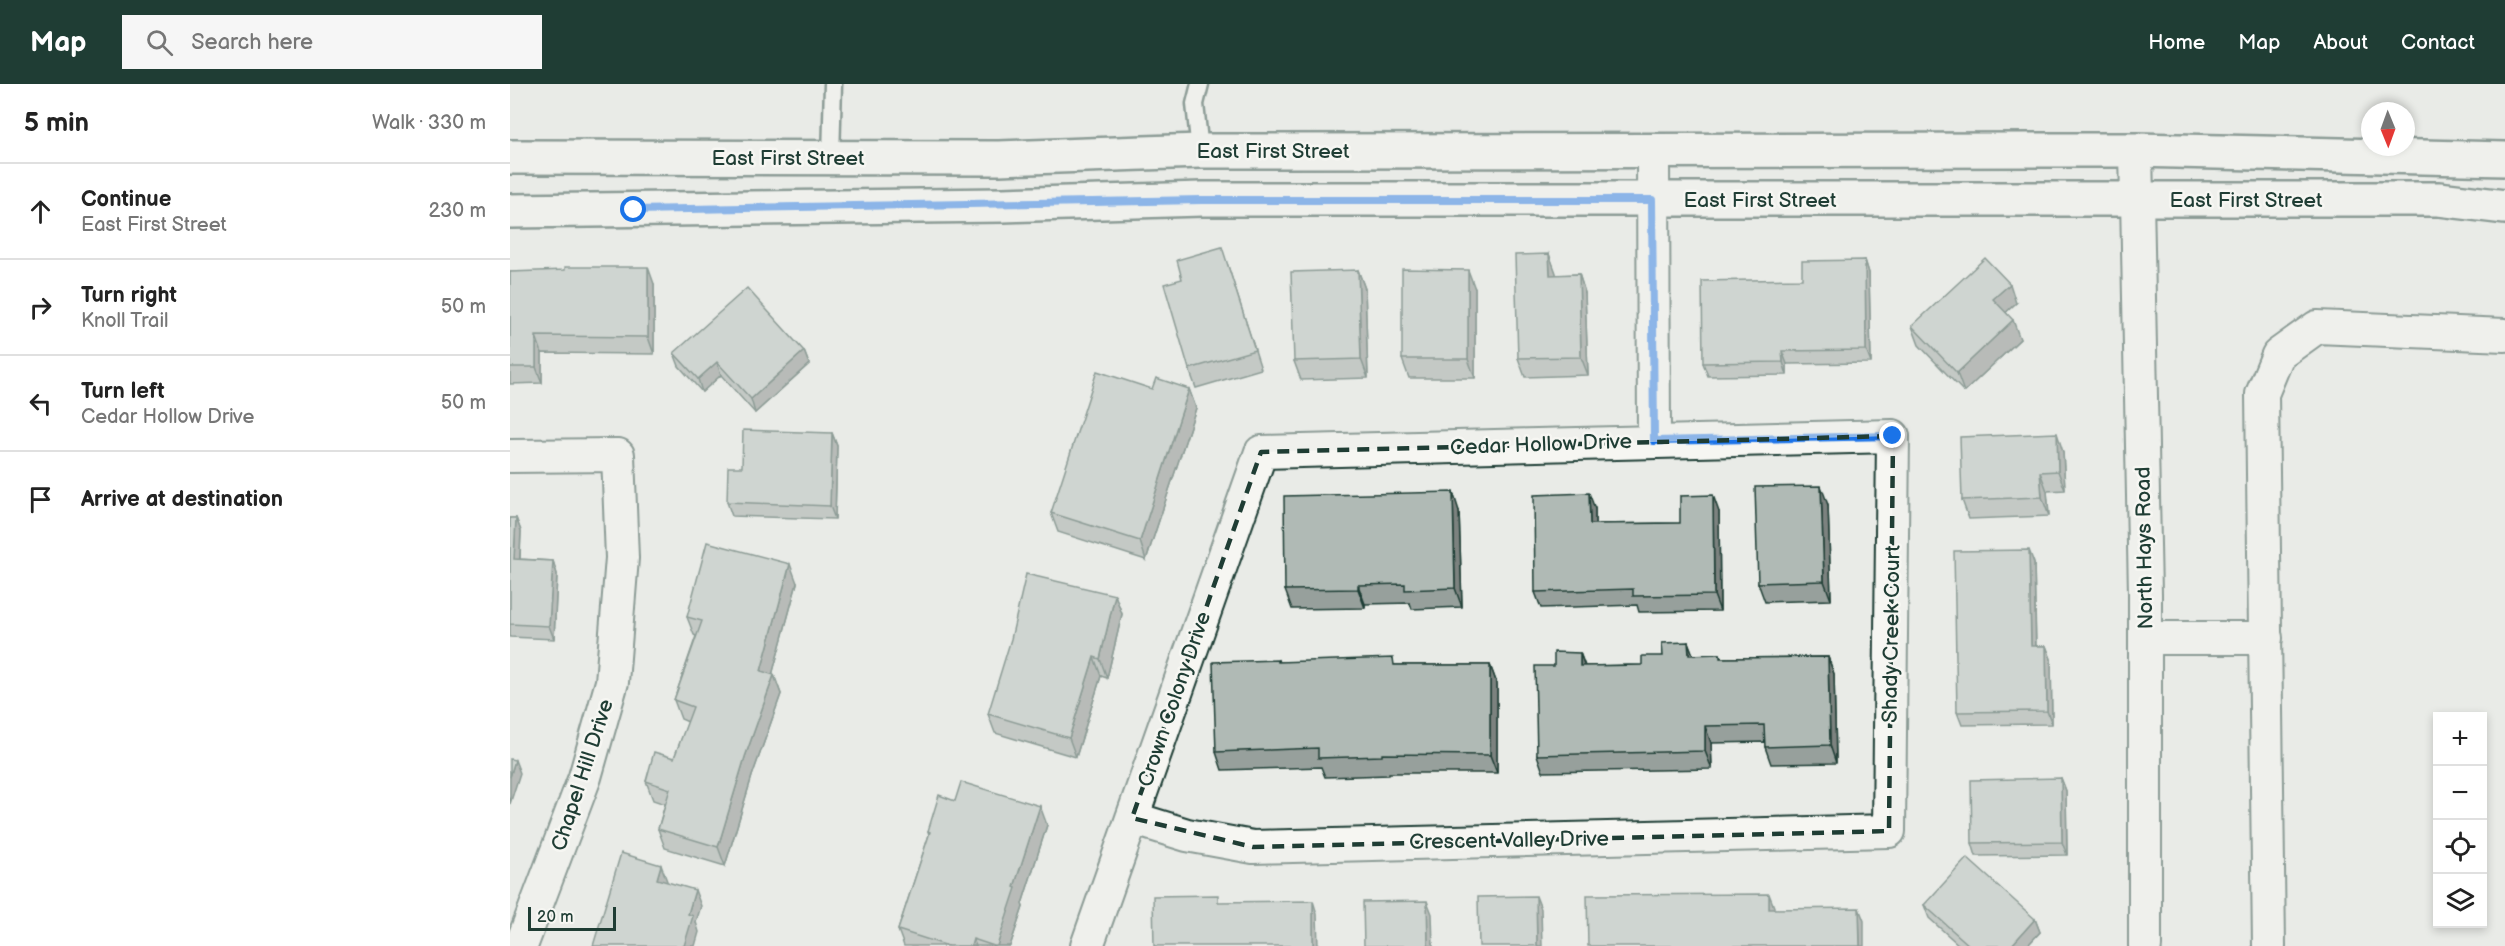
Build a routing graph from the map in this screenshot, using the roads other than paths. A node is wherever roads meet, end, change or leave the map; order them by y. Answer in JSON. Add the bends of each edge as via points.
{"nodes":[{"id":1,"x":832,"y":84,"type":"edge"},
{"id":2,"x":1200,"y":84,"type":"edge"},
{"id":3,"x":1653,"y":150,"type":"junction"},
{"id":4,"x":2136,"y":150,"type":"junction"},
{"id":5,"x":1200,"y":151,"type":"junction"},
{"id":6,"x":510,"y":156,"type":"edge"},
{"id":7,"x":633,"y":158,"type":"junction"},
{"id":8,"x":831,"y":158,"type":"junction"},
{"id":9,"x":2505,"y":159,"type":"edge"},
{"id":10,"x":1202,"y":200,"type":"junction"},
{"id":11,"x":1652,"y":200,"type":"junction"},
{"id":12,"x":2136,"y":200,"type":"junction"},
{"id":13,"x":831,"y":207,"type":"junction"},
{"id":14,"x":2505,"y":207,"type":"edge"},
{"id":15,"x":634,"y":210,"type":"junction"},
{"id":16,"x":510,"y":211,"type":"edge"},
{"id":17,"x":2505,"y":335,"type":"edge"},
{"id":18,"x":1893,"y":436,"type":"joint"},
{"id":19,"x":1654,"y":441,"type":"junction"},
{"id":20,"x":1261,"y":452,"type":"joint"},
{"id":21,"x":510,"y":456,"type":"edge"},
{"id":22,"x":2145,"y":638,"type":"junction"},
{"id":23,"x":2266,"y":638,"type":"junction"},
{"id":24,"x":1132,"y":818,"type":"junction"},
{"id":25,"x":1888,"y":831,"type":"joint"},
{"id":26,"x":520,"y":946,"type":"edge"},
{"id":27,"x":1087,"y":946,"type":"edge"},
{"id":28,"x":2145,"y":946,"type":"edge"},
{"id":29,"x":2269,"y":946,"type":"edge"}],
"edges":[{"from":1,"to":8,"type":"lane"},
{"from":2,"to":5,"type":"lane","via":[[1195,104]]},
{"from":3,"to":4,"type":"main road","name":"East First Street"},
{"from":3,"to":5,"type":"main road","name":"East First Street"},
{"from":3,"to":11,"type":"street"},
{"from":4,"to":9,"type":"main road","name":"East First Street"},
{"from":4,"to":12,"type":"street","name":"North Hays Road"},
{"from":5,"to":8,"type":"main road","name":"East First Street","via":[[999,158]]},
{"from":5,"to":10,"type":"main road"},
{"from":6,"to":7,"type":"main road","name":"East First Street"},
{"from":7,"to":8,"type":"main road","name":"East First Street"},
{"from":7,"to":15,"type":"main road"},
{"from":8,"to":13,"type":"main road"},
{"from":10,"to":11,"type":"main road","name":"East First Street"},
{"from":10,"to":13,"type":"main road","name":"East First Street"},
{"from":11,"to":12,"type":"main road","name":"East First Street"},
{"from":11,"to":19,"type":"street"},
{"from":12,"to":14,"type":"main road","name":"East First Street","via":[[2439,199]]},
{"from":12,"to":22,"type":"street","name":"North Hays Road"},
{"from":13,"to":15,"type":"main road","name":"East First Street"},
{"from":15,"to":16,"type":"main road","name":"East First Street"},
{"from":17,"to":23,"type":"street","via":[[2317,327],[2278,355],[2262,394]]},
{"from":18,"to":19,"type":"street","name":"Cedar Hollow Drive"},
{"from":18,"to":25,"type":"street","name":"Shady Creek Court"},
{"from":19,"to":20,"type":"street","name":"Cedar Hollow Drive"},
{"from":20,"to":24,"type":"street","name":"Crown Colony Drive"},
{"from":21,"to":26,"type":"street","name":"Chapel Hill Drive","via":[[618,455],[621,558],[612,682],[585,777]]},
{"from":22,"to":23,"type":"street"},
{"from":22,"to":28,"type":"street","name":"North Hays Road"},
{"from":23,"to":29,"type":"street"},
{"from":24,"to":25,"type":"street","name":"Crescent Valley Drive","via":[[1187,835],[1253,847]]},
{"from":24,"to":27,"type":"street","name":"Crown Colony Drive"}]}
